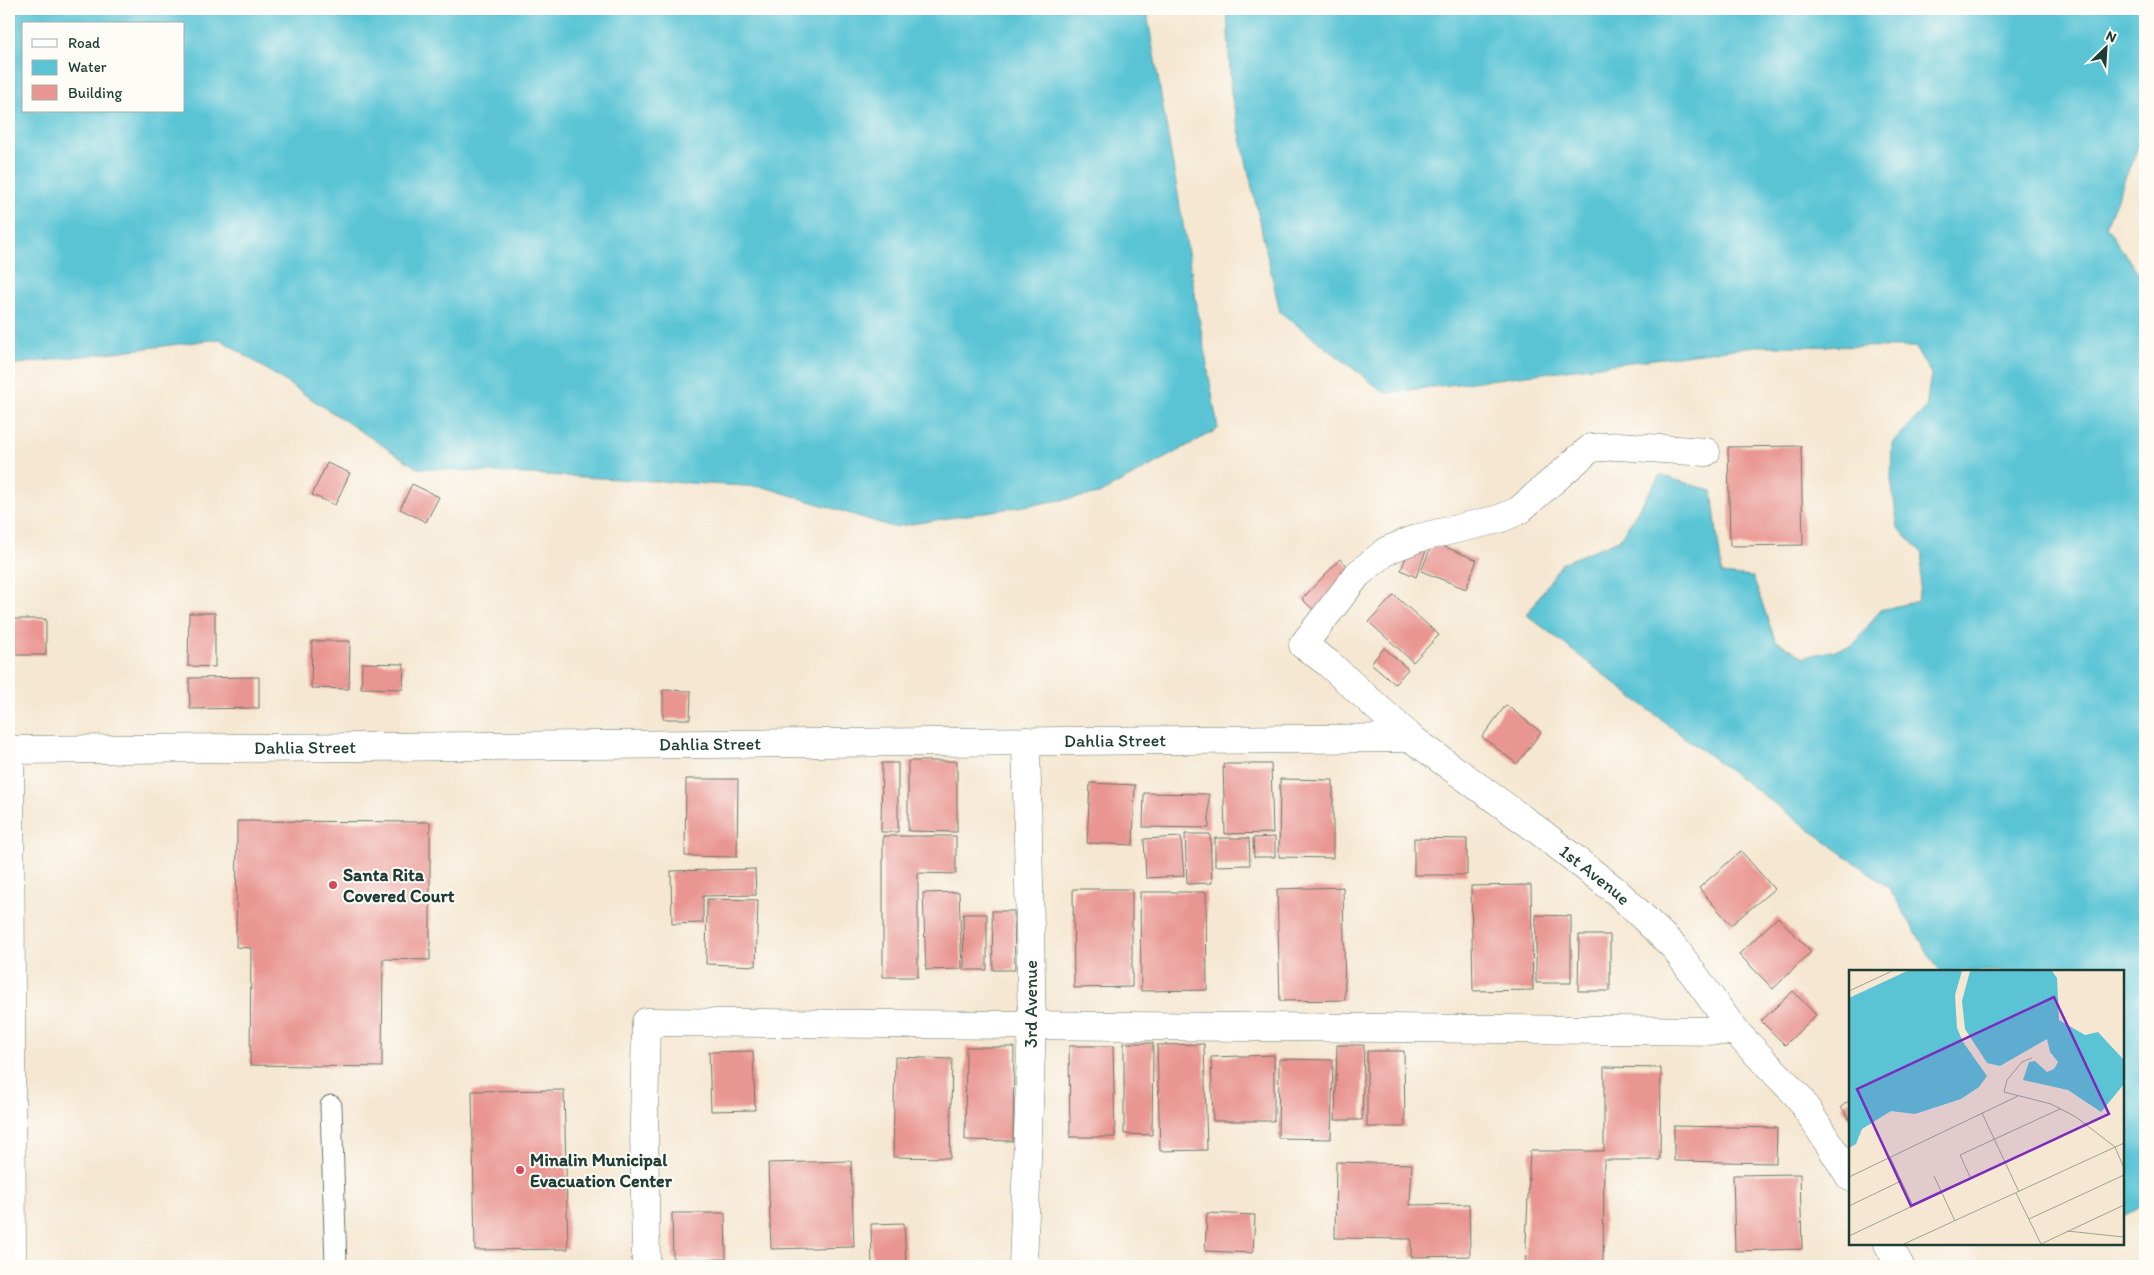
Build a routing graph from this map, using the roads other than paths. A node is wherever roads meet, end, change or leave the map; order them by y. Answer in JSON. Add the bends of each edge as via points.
{"nodes":[{"id":1,"x":1706,"y":452,"type":"dead end"},
{"id":2,"x":1411,"y":738,"type":"junction"},
{"id":3,"x":1026,"y":741,"type":"junction"},
{"id":4,"x":9,"y":750,"type":"edge"},
{"id":5,"x":10,"y":1013,"type":"edge"},
{"id":6,"x":1032,"y":1026,"type":"junction"},
{"id":7,"x":1735,"y":1031,"type":"junction"},
{"id":8,"x":331,"y":1106,"type":"dead end"},
{"id":9,"x":1849,"y":1175,"type":"edge"},
{"id":10,"x":1889,"y":1245,"type":"edge"},
{"id":11,"x":12,"y":1266,"type":"edge"},
{"id":12,"x":336,"y":1266,"type":"edge"},
{"id":13,"x":646,"y":1266,"type":"edge"},
{"id":14,"x":1023,"y":1266,"type":"edge"},
{"id":15,"x":1900,"y":1266,"type":"edge"}],
"edges":[{"from":1,"to":2,"type":"street","name":"1st Avenue","via":[[1619,446],[1592,448],[1518,511],[1499,519],[1418,538],[1388,550],[1358,574],[1303,645],[1328,663]]},
{"from":2,"to":3,"type":"street","name":"Dahlia Street"},
{"from":2,"to":7,"type":"street","name":"1st Avenue","via":[[1539,831],[1616,892],[1674,947]]},
{"from":3,"to":4,"type":"street","name":"Dahlia Street"},
{"from":3,"to":6,"type":"street","name":"3rd Avenue"},
{"from":4,"to":5,"type":"street"},
{"from":5,"to":11,"type":"street"},
{"from":6,"to":7,"type":"street"},
{"from":6,"to":13,"type":"street","via":[[646,1022]]},
{"from":6,"to":14,"type":"street","name":"3rd Avenue"},
{"from":7,"to":9,"type":"street","name":"1st Avenue","via":[[1799,1097]]},
{"from":8,"to":12,"type":"lane"},
{"from":10,"to":15,"type":"street"}]}
